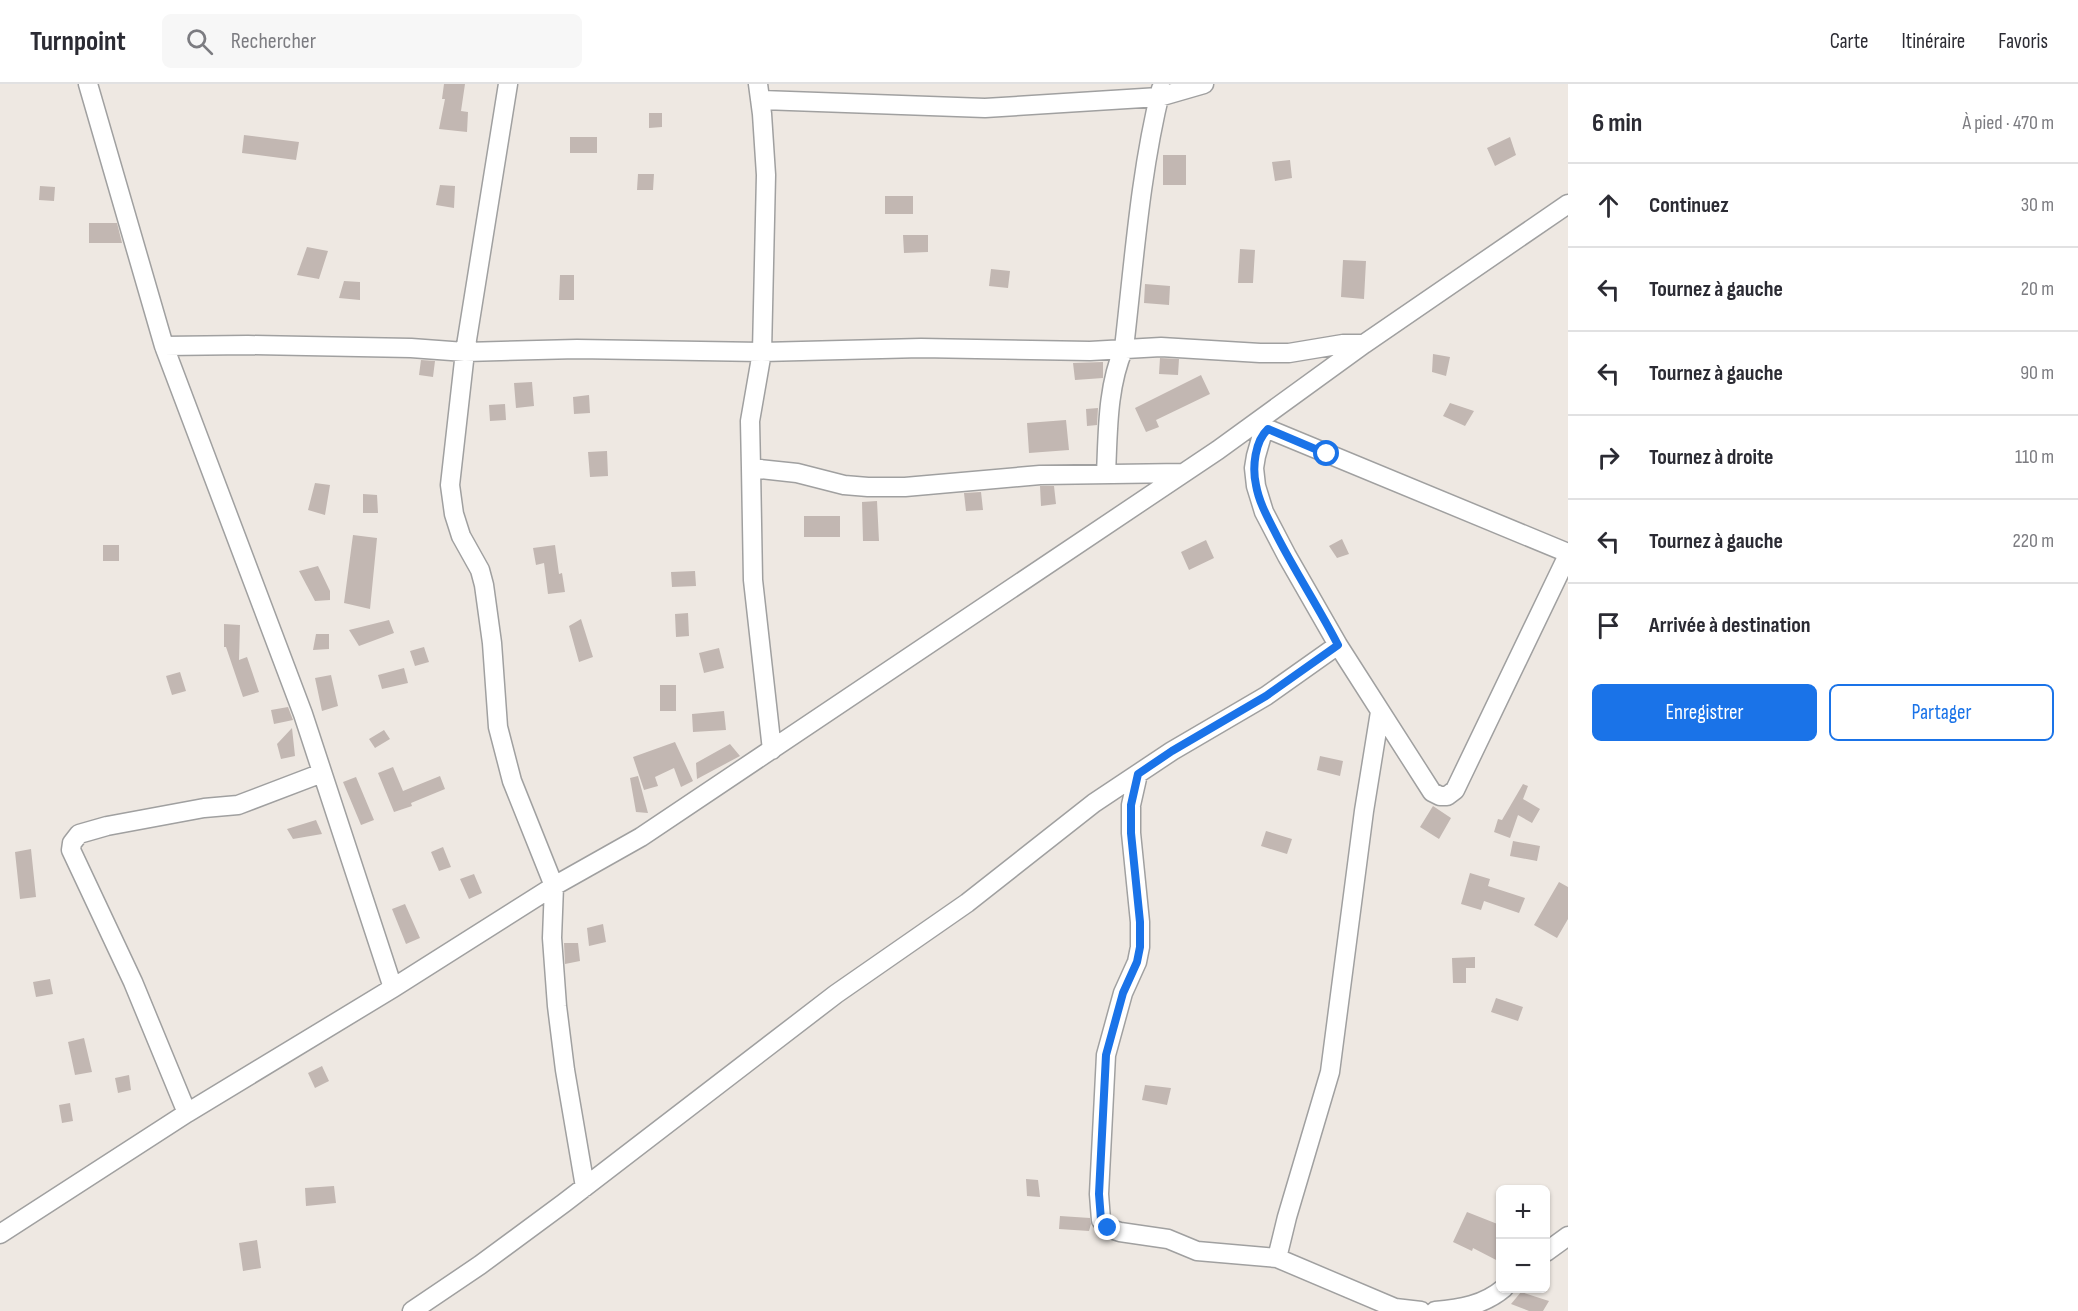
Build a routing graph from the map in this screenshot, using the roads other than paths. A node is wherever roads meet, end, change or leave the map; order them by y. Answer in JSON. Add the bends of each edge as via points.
{"nodes":[{"id":1,"x":87,"y":84,"type":"edge"},
{"id":2,"x":508,"y":84,"type":"edge"},
{"id":3,"x":1204,"y":84,"type":"edge"},
{"id":4,"x":1160,"y":91,"type":"edge"},
{"id":5,"x":759,"y":92,"type":"edge"},
{"id":6,"x":1568,"y":204,"type":"edge"},
{"id":7,"x":1364,"y":344,"type":"junction"},
{"id":8,"x":164,"y":346,"type":"junction"},
{"id":9,"x":1124,"y":348,"type":"junction"},
{"id":10,"x":465,"y":352,"type":"junction"},
{"id":11,"x":762,"y":352,"type":"junction"},
{"id":12,"x":1263,"y":425,"type":"junction"},
{"id":13,"x":751,"y":468,"type":"junction"},
{"id":14,"x":1184,"y":472,"type":"junction"},
{"id":15,"x":1106,"y":474,"type":"junction"},
{"id":16,"x":1568,"y":554,"type":"edge"},
{"id":17,"x":1338,"y":645,"type":"junction"},
{"id":18,"x":1380,"y":712,"type":"junction"},
{"id":19,"x":772,"y":750,"type":"junction"},
{"id":20,"x":322,"y":774,"type":"junction"},
{"id":21,"x":1138,"y":774,"type":"junction"},
{"id":22,"x":554,"y":886,"type":"junction"},
{"id":23,"x":393,"y":988,"type":"junction"},
{"id":24,"x":187,"y":1113,"type":"junction"},
{"id":25,"x":585,"y":1187,"type":"junction"},
{"id":26,"x":0,"y":1234,"type":"edge"},
{"id":27,"x":1568,"y":1236,"type":"edge"},
{"id":28,"x":1550,"y":1249,"type":"edge"},
{"id":29,"x":1277,"y":1258,"type":"junction"},
{"id":30,"x":1498,"y":1293,"type":"edge"},
{"id":31,"x":1472,"y":1308,"type":"edge"},
{"id":32,"x":412,"y":1311,"type":"edge"},
{"id":33,"x":1421,"y":1311,"type":"edge"},
{"id":34,"x":1435,"y":1311,"type":"edge"}],
"edges":[{"from":1,"to":8,"type":"street"},
{"from":2,"to":10,"type":"street"},
{"from":3,"to":4,"type":"street"},
{"from":4,"to":5,"type":"street","via":[[985,108]]},
{"from":4,"to":9,"type":"street","via":[[1146,166]]},
{"from":5,"to":11,"type":"street","via":[[766,175]]},
{"from":6,"to":7,"type":"street"},
{"from":7,"to":9,"type":"street","via":[[1289,353]]},
{"from":7,"to":12,"type":"street"},
{"from":8,"to":10,"type":"street","via":[[282,345]]},
{"from":8,"to":20,"type":"street"},
{"from":9,"to":11,"type":"street"},
{"from":9,"to":15,"type":"street","via":[[1113,382]]},
{"from":10,"to":11,"type":"street","via":[[577,349]]},
{"from":10,"to":22,"type":"street","via":[[450,485],[454,514],[484,585],[498,727],[512,781]]},
{"from":11,"to":13,"type":"street","via":[[750,421]]},
{"from":12,"to":14,"type":"street"},
{"from":12,"to":16,"type":"street"},
{"from":12,"to":17,"type":"street","via":[[1254,468],[1264,512]]},
{"from":13,"to":15,"type":"street","via":[[868,487]]},
{"from":13,"to":19,"type":"street","via":[[753,580]]},
{"from":14,"to":15,"type":"street"},
{"from":14,"to":19,"type":"street"},
{"from":16,"to":18,"type":"street","via":[[1455,790],[1447,796],[1432,792]]},
{"from":17,"to":18,"type":"street"},
{"from":17,"to":21,"type":"street","via":[[1266,696]]},
{"from":18,"to":29,"type":"street","via":[[1330,1072]]},
{"from":19,"to":22,"type":"street","via":[[641,837]]},
{"from":20,"to":23,"type":"street"},
{"from":20,"to":24,"type":"street","via":[[238,805],[107,826],[79,834],[72,843],[71,850],[133,982]]},
{"from":21,"to":25,"type":"street","via":[[1094,803],[967,903],[836,994]]},
{"from":21,"to":29,"type":"street","via":[[1131,805],[1131,833],[1140,947],[1106,1055],[1101,1220],[1108,1228],[1120,1232],[1168,1239],[1197,1251]]},
{"from":22,"to":23,"type":"street"},
{"from":22,"to":25,"type":"street","via":[[552,938],[557,1006]]},
{"from":23,"to":24,"type":"street"},
{"from":24,"to":26,"type":"street"},
{"from":25,"to":32,"type":"street"},
{"from":27,"to":28,"type":"street"},
{"from":29,"to":33,"type":"street","via":[[1395,1308]]},
{"from":30,"to":31,"type":"street"},
{"from":31,"to":34,"type":"street"}]}
